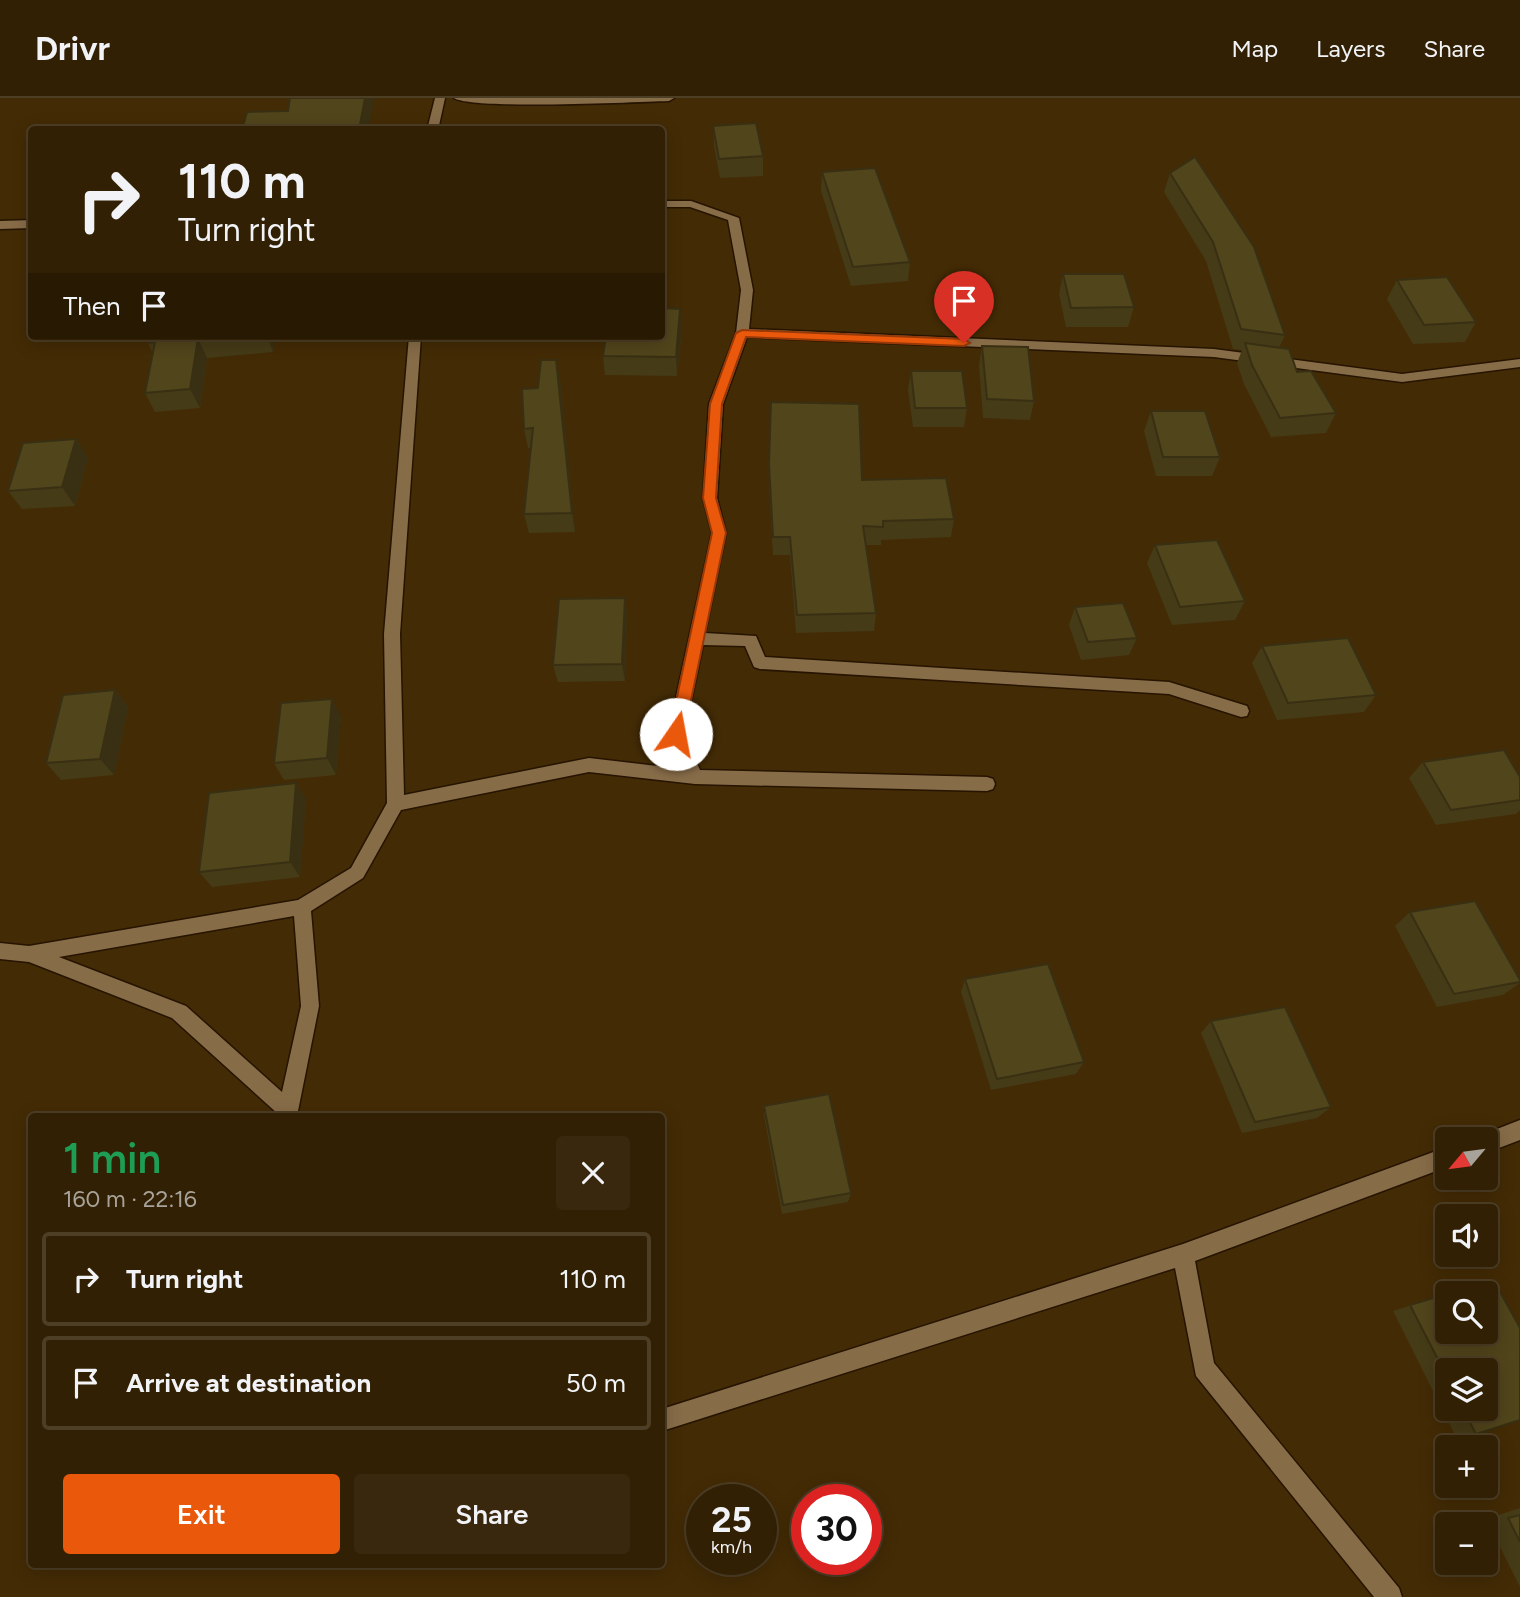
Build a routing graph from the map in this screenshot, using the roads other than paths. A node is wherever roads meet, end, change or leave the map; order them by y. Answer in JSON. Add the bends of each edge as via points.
{"nodes":[{"id":1,"x":440,"y":98,"type":"edge"},
{"id":2,"x":460,"y":98,"type":"edge"},
{"id":3,"x":669,"y":98,"type":"edge"},
{"id":4,"x":433,"y":126,"type":"edge"},
{"id":5,"x":665,"y":204,"type":"edge"},
{"id":6,"x":28,"y":224,"type":"edge"},
{"id":7,"x":0,"y":225,"type":"edge"},
{"id":8,"x":742,"y":333,"type":"junction"},
{"id":9,"x":415,"y":340,"type":"edge"},
{"id":10,"x":1520,"y":363,"type":"edge"},
{"id":11,"x":697,"y":639,"type":"junction"},
{"id":12,"x":1241,"y":710,"type":"dead end"},
{"id":13,"x":695,"y":777,"type":"junction"},
{"id":14,"x":987,"y":784,"type":"dead end"},
{"id":15,"x":396,"y":804,"type":"junction"},
{"id":16,"x":302,"y":907,"type":"junction"},
{"id":17,"x":0,"y":951,"type":"edge"},
{"id":18,"x":29,"y":954,"type":"junction"},
{"id":19,"x":287,"y":1113,"type":"edge"},
{"id":20,"x":1520,"y":1130,"type":"edge"},
{"id":21,"x":1498,"y":1138,"type":"edge"},
{"id":22,"x":1435,"y":1161,"type":"edge"},
{"id":23,"x":1183,"y":1255,"type":"junction"},
{"id":24,"x":665,"y":1419,"type":"edge"},
{"id":25,"x":1390,"y":1597,"type":"edge"}],
"edges":[{"from":1,"to":4,"type":"street"},
{"from":2,"to":3,"type":"street"},
{"from":5,"to":8,"type":"street","via":[[691,204],[733,218],[747,290]]},
{"from":6,"to":7,"type":"street"},
{"from":8,"to":10,"type":"street","via":[[1214,353],[1402,378]]},
{"from":8,"to":11,"type":"street","via":[[716,404],[710,498],[719,533]]},
{"from":9,"to":15,"type":"street","via":[[392,634]]},
{"from":11,"to":12,"type":"street","via":[[750,640],[760,663],[1169,688]]},
{"from":11,"to":13,"type":"street","via":[[676,734]]},
{"from":13,"to":14,"type":"street"},
{"from":13,"to":15,"type":"street","via":[[589,765]]},
{"from":15,"to":16,"type":"street","via":[[356,873]]},
{"from":16,"to":18,"type":"street"},
{"from":16,"to":19,"type":"street","via":[[310,1006]]},
{"from":17,"to":18,"type":"street"},
{"from":18,"to":19,"type":"street","via":[[179,1012]]},
{"from":20,"to":21,"type":"street"},
{"from":22,"to":23,"type":"street"},
{"from":23,"to":24,"type":"street"},
{"from":23,"to":25,"type":"street","via":[[1204,1368]]}]}
